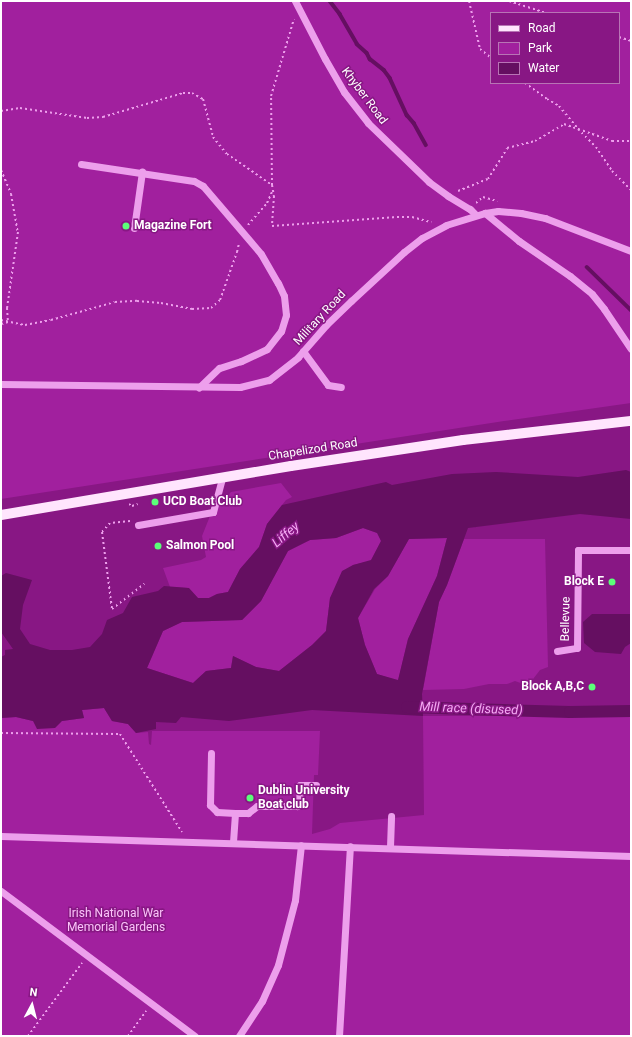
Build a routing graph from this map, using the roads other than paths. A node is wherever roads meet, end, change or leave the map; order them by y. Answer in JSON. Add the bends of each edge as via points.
{"nodes":[{"id":1,"x":295,"y":2,"type":"edge"},
{"id":2,"x":81,"y":164,"type":"dead end"},
{"id":3,"x":142,"y":172,"type":"junction"},
{"id":4,"x":485,"y":213,"type":"junction"},
{"id":5,"x":476,"y":215,"type":"junction"},
{"id":6,"x":134,"y":228,"type":"dead end"},
{"id":7,"x":631,"y":251,"type":"edge"},
{"id":8,"x":631,"y":349,"type":"edge"},
{"id":9,"x":303,"y":351,"type":"junction"},
{"id":10,"x":1,"y":384,"type":"edge"},
{"id":11,"x":199,"y":387,"type":"junction"},
{"id":12,"x":341,"y":387,"type":"dead end"},
{"id":13,"x":631,"y":421,"type":"edge"},
{"id":14,"x":222,"y":478,"type":"junction"},
{"id":15,"x":1,"y":515,"type":"edge"},
{"id":16,"x":138,"y":525,"type":"road end"},
{"id":17,"x":631,"y":550,"type":"edge"},
{"id":18,"x":557,"y":651,"type":"dead end"},
{"id":19,"x":210,"y":753,"type":"dead end"},
{"id":20,"x":316,"y":785,"type":"dead end"},
{"id":21,"x":235,"y":813,"type":"junction"},
{"id":22,"x":391,"y":816,"type":"dead end"},
{"id":23,"x":1,"y":836,"type":"edge"},
{"id":24,"x":233,"y":842,"type":"junction"},
{"id":25,"x":301,"y":845,"type":"junction"},
{"id":26,"x":350,"y":846,"type":"junction"},
{"id":27,"x":390,"y":847,"type":"junction"},
{"id":28,"x":631,"y":856,"type":"edge"},
{"id":29,"x":1,"y":891,"type":"edge"},
{"id":30,"x":195,"y":1036,"type":"edge"},
{"id":31,"x":239,"y":1036,"type":"edge"},
{"id":32,"x":339,"y":1036,"type":"edge"}],
"edges":[{"from":1,"to":5,"type":"street","name":"Khyber Road","via":[[324,59],[344,92],[368,123],[429,182],[470,208]]},
{"from":2,"to":3,"type":"street"},
{"from":3,"to":6,"type":"street"},
{"from":3,"to":11,"type":"street","via":[[194,181],[203,186],[261,254],[284,296],[286,315],[281,331],[267,349],[219,368]]},
{"from":4,"to":5,"type":"street","name":"Military Road"},
{"from":4,"to":7,"type":"street","name":"Military Road","via":[[498,211],[545,218]]},
{"from":4,"to":8,"type":"street","via":[[592,294]]},
{"from":5,"to":9,"type":"street","name":"Military Road","via":[[446,225],[422,238],[404,252],[326,325]]},
{"from":9,"to":11,"type":"street","name":"Military Road","via":[[269,380],[240,388]]},
{"from":9,"to":12,"type":"street","via":[[328,385]]},
{"from":10,"to":11,"type":"street","name":"Military Road"},
{"from":13,"to":14,"type":"main road","name":"Chapelizod Road","via":[[463,440]]},
{"from":14,"to":15,"type":"main road","name":"Chapelizod Road"},
{"from":14,"to":16,"type":"street","via":[[213,512]]},
{"from":17,"to":18,"type":"street","name":"Bellevue","via":[[578,550],[577,648]]},
{"from":19,"to":21,"type":"street","via":[[210,805],[217,812]]},
{"from":20,"to":21,"type":"street","via":[[300,785],[300,803],[297,806],[258,806],[248,813]]},
{"from":21,"to":24,"type":"street"},
{"from":22,"to":27,"type":"street"},
{"from":23,"to":24,"type":"street"},
{"from":24,"to":25,"type":"street"},
{"from":25,"to":26,"type":"street"},
{"from":25,"to":31,"type":"street","via":[[296,900],[278,965],[262,1001]]},
{"from":26,"to":27,"type":"street"},
{"from":26,"to":32,"type":"street"},
{"from":27,"to":28,"type":"street"},
{"from":29,"to":30,"type":"street"}]}
